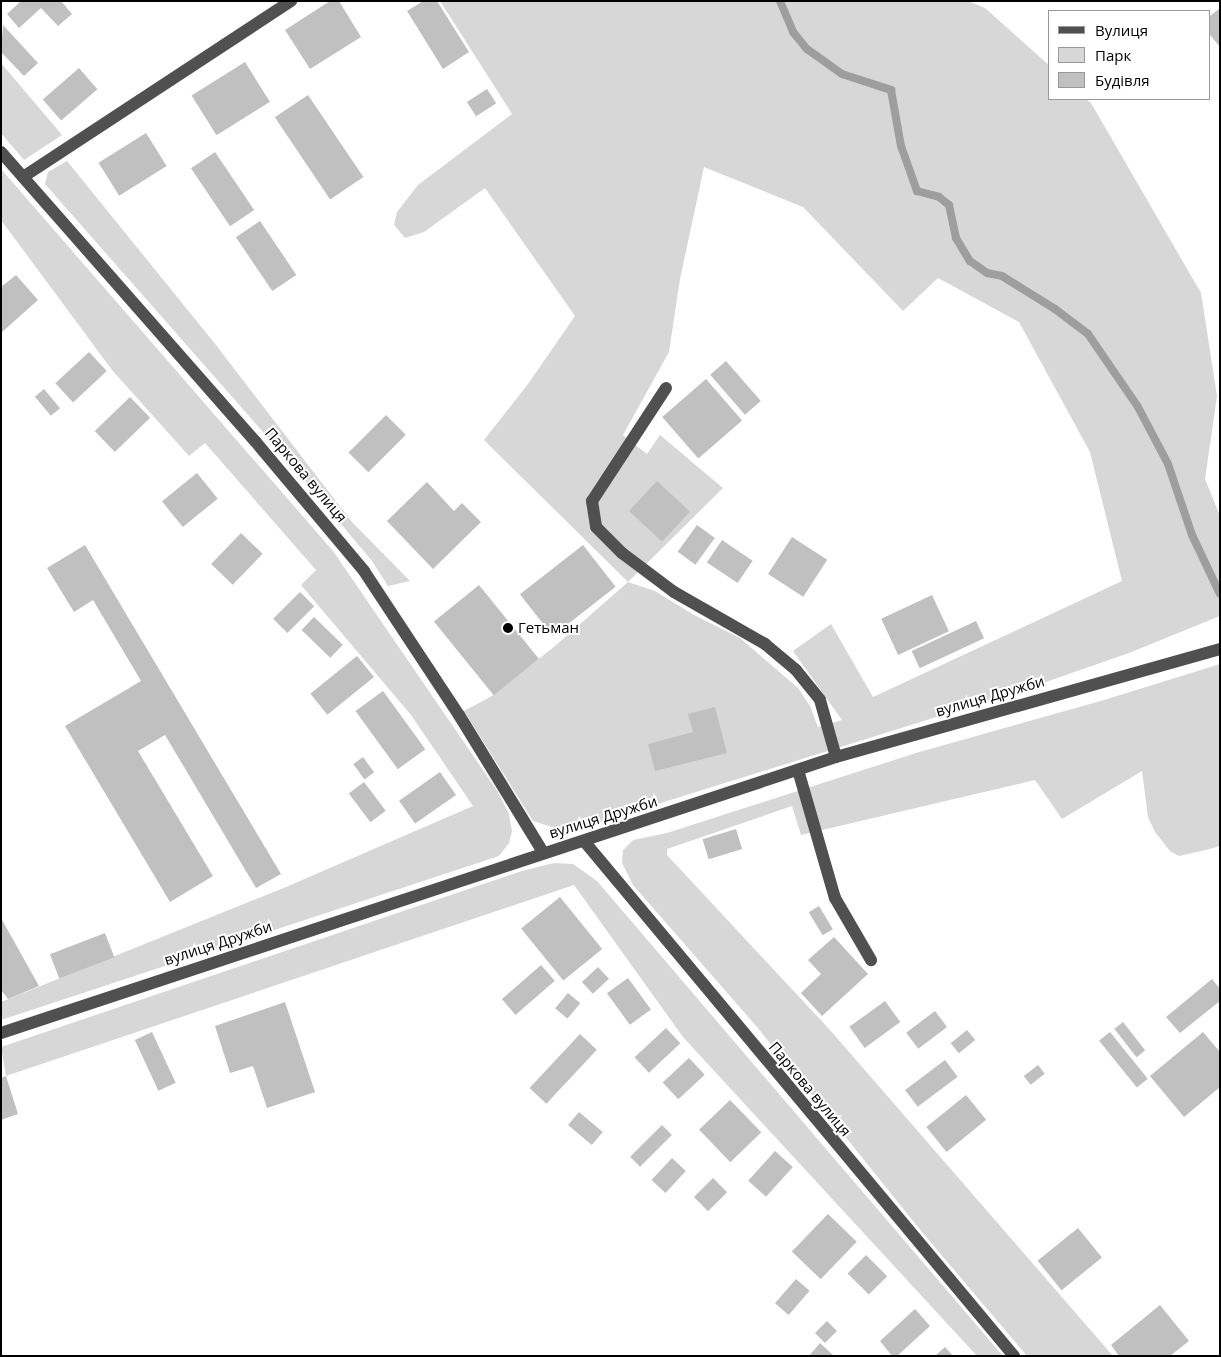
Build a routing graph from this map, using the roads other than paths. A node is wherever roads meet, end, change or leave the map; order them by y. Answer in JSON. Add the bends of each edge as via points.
{"nodes":[{"id":1,"x":291,"y":1,"type":"edge"},
{"id":2,"x":1,"y":152,"type":"edge"},
{"id":3,"x":23,"y":177,"type":"junction"},
{"id":4,"x":666,"y":388,"type":"dead end"},
{"id":5,"x":1220,"y":649,"type":"edge"},
{"id":6,"x":836,"y":757,"type":"junction"},
{"id":7,"x":798,"y":770,"type":"junction"},
{"id":8,"x":584,"y":841,"type":"junction"},
{"id":9,"x":542,"y":852,"type":"junction"},
{"id":10,"x":871,"y":960,"type":"dead end"},
{"id":11,"x":1,"y":1033,"type":"edge"},
{"id":12,"x":1014,"y":1356,"type":"edge"}],
"edges":[{"from":1,"to":3,"type":"street"},
{"from":2,"to":3,"type":"street","name":"Паркова вулиця"},
{"from":3,"to":9,"type":"street","name":"Паркова вулиця","via":[[255,441],[364,571],[459,714]]},
{"from":4,"to":6,"type":"street","via":[[592,501],[596,526],[622,553],[674,592],[765,644],[796,670],[820,700]]},
{"from":5,"to":6,"type":"street","name":"вулиця Дружби"},
{"from":6,"to":7,"type":"street","name":"вулиця Дружби"},
{"from":7,"to":8,"type":"street","name":"вулиця Дружби"},
{"from":7,"to":10,"type":"street","via":[[835,898]]},
{"from":8,"to":9,"type":"street","name":"вулиця Дружби"},
{"from":8,"to":12,"type":"street","name":"Паркова вулиця"},
{"from":9,"to":11,"type":"street","name":"вулиця Дружби"}]}
